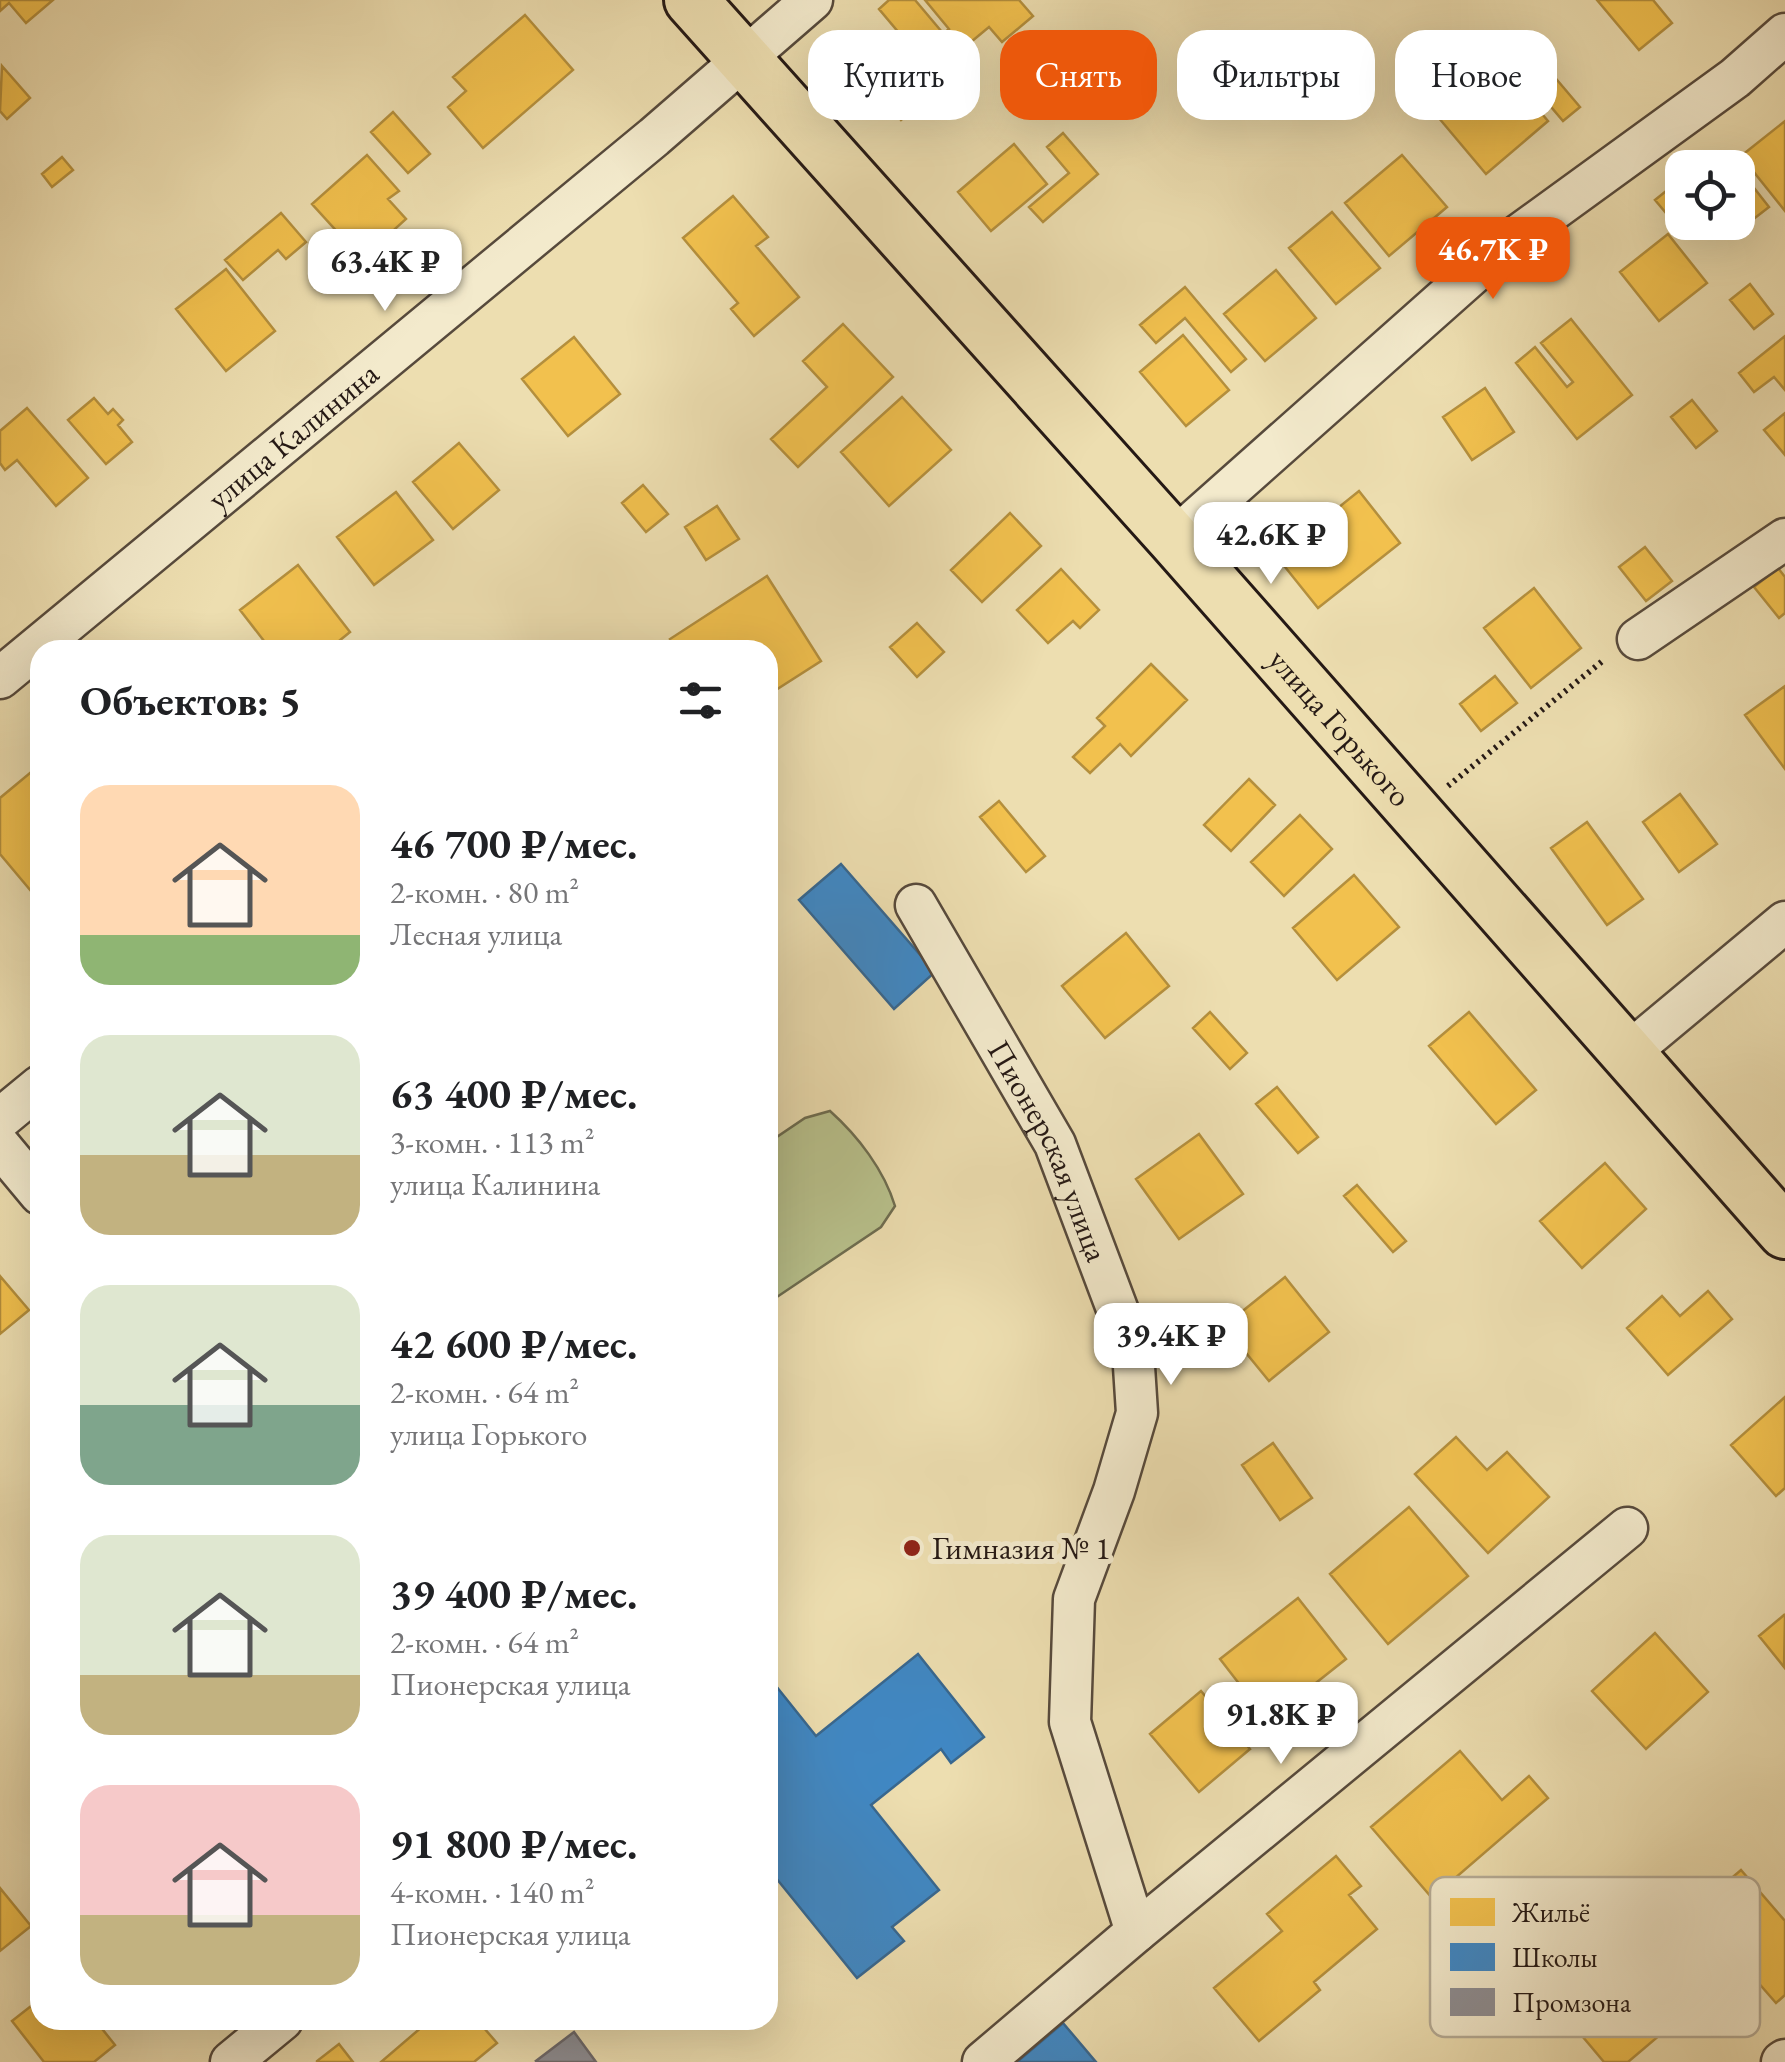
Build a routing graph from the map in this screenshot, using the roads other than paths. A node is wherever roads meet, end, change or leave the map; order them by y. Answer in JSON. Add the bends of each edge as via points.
{"nodes":[{"id":1,"x":692,"y":0,"type":"edge"},
{"id":2,"x":812,"y":0,"type":"edge"},
{"id":3,"x":1785,"y":34,"type":"edge"},
{"id":4,"x":743,"y":60,"type":"junction"},
{"id":5,"x":1174,"y":539,"type":"junction"},
{"id":6,"x":1785,"y":539,"type":"edge"},
{"id":7,"x":1638,"y":639,"type":"road end"},
{"id":8,"x":46,"y":640,"type":"edge"},
{"id":9,"x":30,"y":653,"type":"edge"},
{"id":10,"x":0,"y":678,"type":"edge"},
{"id":11,"x":916,"y":905,"type":"dead end"},
{"id":12,"x":1785,"y":922,"type":"edge"},
{"id":13,"x":1628,"y":1053,"type":"junction"},
{"id":14,"x":30,"y":1094,"type":"edge"},
{"id":15,"x":0,"y":1119,"type":"edge"},
{"id":16,"x":0,"y":1146,"type":"edge"},
{"id":17,"x":30,"y":1182,"type":"edge"},
{"id":18,"x":1785,"y":1232,"type":"edge"},
{"id":19,"x":1627,"y":1528,"type":"dead end"},
{"id":20,"x":1136,"y":1932,"type":"junction"},
{"id":21,"x":270,"y":2030,"type":"edge"},
{"id":22,"x":231,"y":2062,"type":"edge"},
{"id":23,"x":983,"y":2062,"type":"edge"}],
"edges":[{"from":1,"to":4,"type":"main road","name":"улица Горького"},
{"from":2,"to":4,"type":"street","name":"улица Калинина"},
{"from":3,"to":5,"type":"street","via":[[1505,244]]},
{"from":4,"to":5,"type":"main road","name":"улица Горького"},
{"from":4,"to":8,"type":"street","name":"улица Калинина"},
{"from":5,"to":13,"type":"main road","name":"улица Горького"},
{"from":6,"to":7,"type":"street"},
{"from":9,"to":10,"type":"street","name":"улица Калинина"},
{"from":11,"to":20,"type":"street","name":"Пионерская улица","via":[[1055,1144],[1133,1351],[1137,1413],[1074,1599],[1070,1722]]},
{"from":12,"to":13,"type":"street"},
{"from":13,"to":18,"type":"main road","name":"улица Горького"},
{"from":14,"to":15,"type":"street"},
{"from":16,"to":17,"type":"street"},
{"from":19,"to":20,"type":"street"},
{"from":20,"to":23,"type":"street"},
{"from":21,"to":22,"type":"street"}]}
